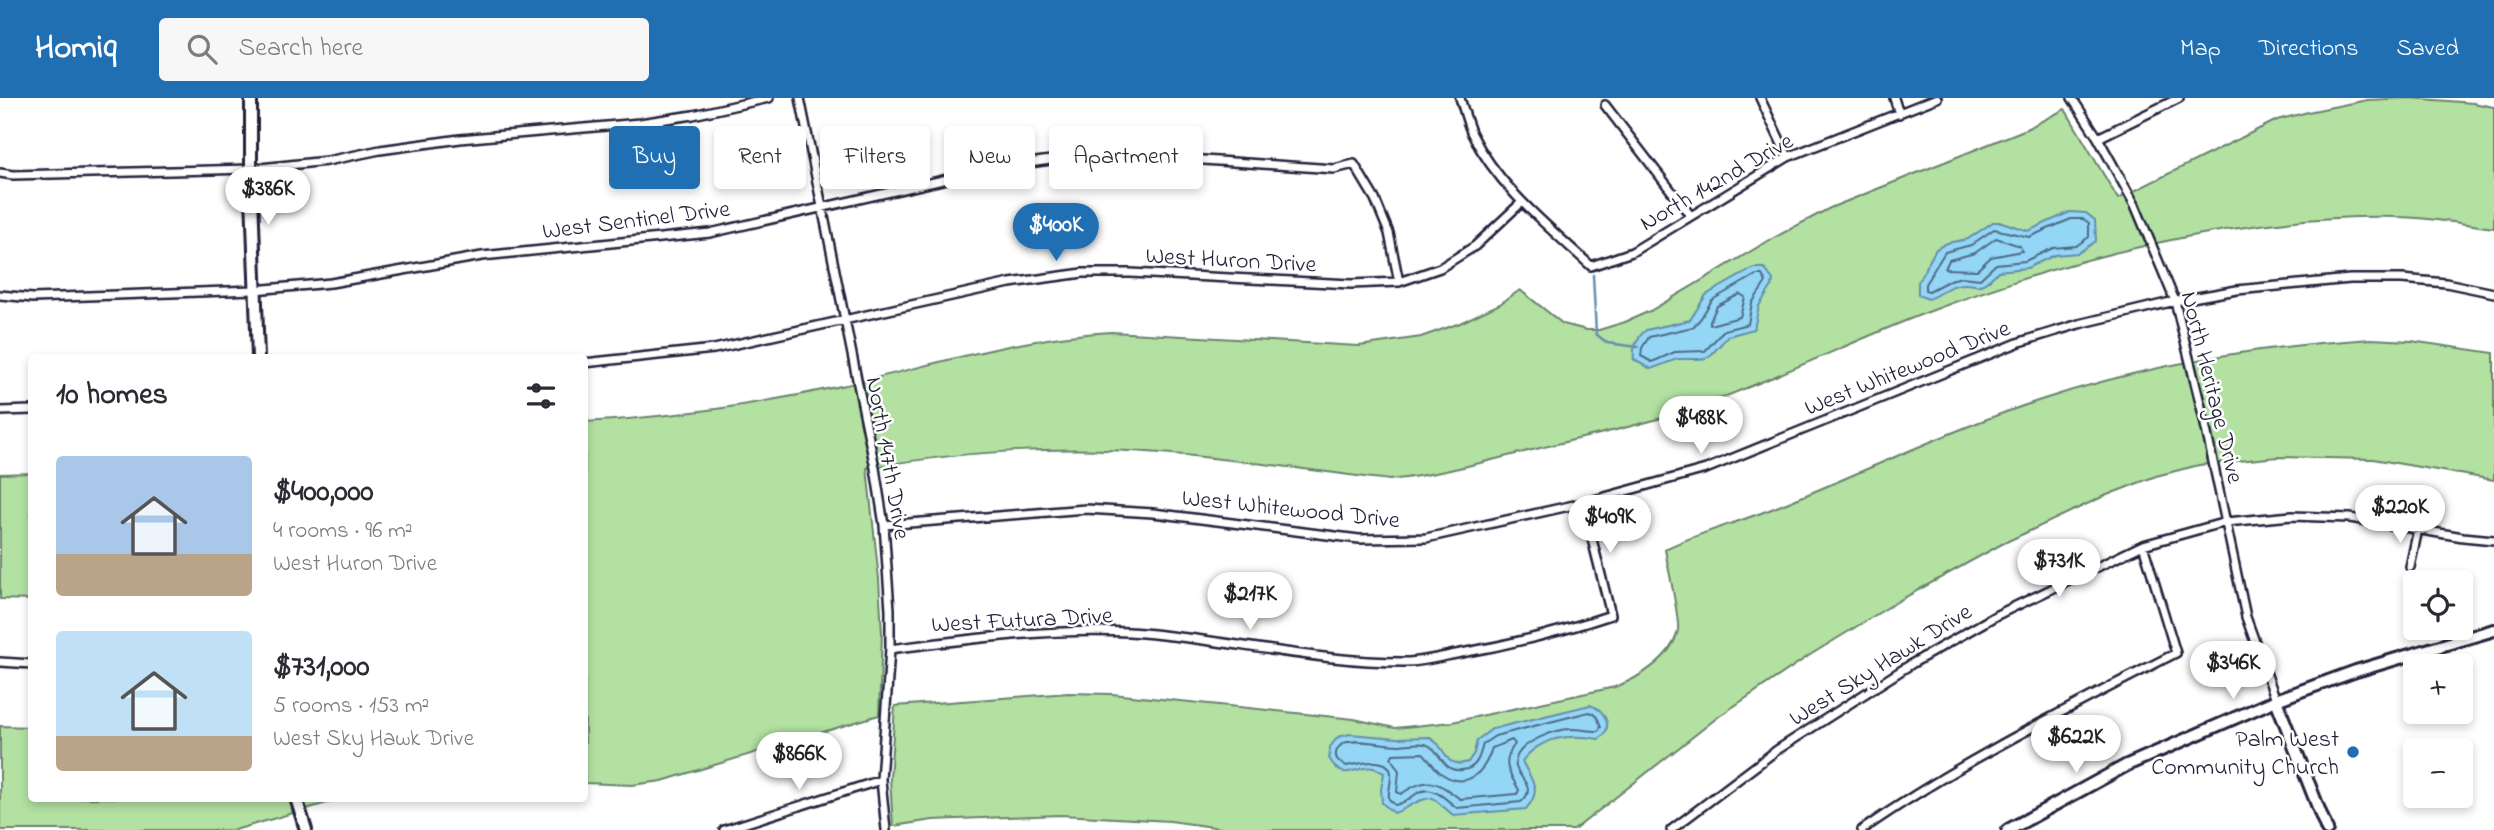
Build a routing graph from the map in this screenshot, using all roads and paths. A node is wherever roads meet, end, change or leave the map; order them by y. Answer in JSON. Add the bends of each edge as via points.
{"nodes":[{"id":1,"x":251,"y":98,"type":"edge"},
{"id":2,"x":769,"y":98,"type":"edge"},
{"id":3,"x":800,"y":98,"type":"edge"},
{"id":4,"x":1460,"y":98,"type":"edge"},
{"id":5,"x":1760,"y":98,"type":"edge"},
{"id":6,"x":1894,"y":98,"type":"edge"},
{"id":7,"x":1937,"y":98,"type":"edge"},
{"id":8,"x":2073,"y":98,"type":"edge"},
{"id":9,"x":2179,"y":98,"type":"edge"},
{"id":10,"x":1605,"y":104,"type":"dead end"},
{"id":11,"x":1899,"y":114,"type":"junction"},
{"id":12,"x":2098,"y":138,"type":"junction"},
{"id":13,"x":1788,"y":157,"type":"junction"},
{"id":14,"x":251,"y":169,"type":"junction"},
{"id":15,"x":0,"y":173,"type":"edge"},
{"id":16,"x":1522,"y":202,"type":"junction"},
{"id":17,"x":822,"y":208,"type":"junction"},
{"id":18,"x":1690,"y":215,"type":"junction"},
{"id":19,"x":1399,"y":282,"type":"junction"},
{"id":20,"x":254,"y":290,"type":"junction"},
{"id":21,"x":2494,"y":293,"type":"edge"},
{"id":22,"x":0,"y":295,"type":"edge"},
{"id":23,"x":2175,"y":301,"type":"junction"},
{"id":24,"x":843,"y":320,"type":"junction"},
{"id":25,"x":258,"y":354,"type":"edge"},
{"id":26,"x":588,"y":363,"type":"edge"},
{"id":27,"x":28,"y":410,"type":"edge"},
{"id":28,"x":0,"y":411,"type":"edge"},
{"id":29,"x":1583,"y":503,"type":"junction"},
{"id":30,"x":2226,"y":522,"type":"junction"},
{"id":31,"x":884,"y":525,"type":"junction"},
{"id":32,"x":2418,"y":529,"type":"junction"},
{"id":33,"x":2494,"y":540,"type":"edge"},
{"id":34,"x":2143,"y":545,"type":"junction"},
{"id":35,"x":2410,"y":567,"type":"dead end"},
{"id":36,"x":2494,"y":629,"type":"edge"},
{"id":37,"x":890,"y":649,"type":"junction"},
{"id":38,"x":0,"y":663,"type":"edge"},
{"id":39,"x":28,"y":664,"type":"edge"},
{"id":40,"x":2276,"y":700,"type":"junction"},
{"id":41,"x":881,"y":780,"type":"junction"},
{"id":42,"x":299,"y":802,"type":"edge"},
{"id":43,"x":306,"y":830,"type":"edge"},
{"id":44,"x":724,"y":830,"type":"edge"},
{"id":45,"x":886,"y":830,"type":"edge"},
{"id":46,"x":1671,"y":830,"type":"edge"},
{"id":47,"x":1862,"y":830,"type":"edge"},
{"id":48,"x":2008,"y":830,"type":"edge"},
{"id":49,"x":2327,"y":830,"type":"edge"}],
"edges":[{"from":1,"to":14,"type":"street"},
{"from":2,"to":14,"type":"street","via":[[693,116],[460,139]]},
{"from":3,"to":17,"type":"street","name":"North 147th Drive"},
{"from":4,"to":16,"type":"street","via":[[1472,134]]},
{"from":5,"to":13,"type":"street"},
{"from":6,"to":11,"type":"street"},
{"from":7,"to":11,"type":"street","name":"North 142nd Drive"},
{"from":8,"to":12,"type":"street","name":"North Heritage Drive"},
{"from":9,"to":12,"type":"street"},
{"from":10,"to":18,"type":"street"},
{"from":11,"to":13,"type":"street","name":"North 142nd Drive"},
{"from":12,"to":23,"type":"street","name":"North Heritage Drive","via":[[2135,205]]},
{"from":13,"to":18,"type":"street","name":"North 142nd Drive"},
{"from":14,"to":15,"type":"street"},
{"from":14,"to":20,"type":"street"},
{"from":16,"to":18,"type":"street","name":"North 142nd Drive","via":[[1591,266],[1632,252]]},
{"from":16,"to":19,"type":"street","name":"West Huron Drive","via":[[1475,246],[1440,268]]},
{"from":17,"to":19,"type":"street","name":"West Sentinel Drive","via":[[1000,167],[1058,159],[1145,156],[1334,169],[1354,164],[1389,233]]},
{"from":17,"to":20,"type":"street","name":"West Sentinel Drive","via":[[710,233],[482,256],[331,283]]},
{"from":17,"to":24,"type":"street","name":"North 147th Drive"},
{"from":19,"to":24,"type":"street","name":"West Huron Drive","via":[[1083,273],[1010,283]]},
{"from":20,"to":22,"type":"street","name":"West Sentinel Drive","via":[[33,298]]},
{"from":20,"to":25,"type":"street"},
{"from":21,"to":23,"type":"street","name":"West Whitewood Drive","via":[[2446,283],[2350,279],[2237,289]]},
{"from":23,"to":29,"type":"street","name":"West Whitewood Drive","via":[[2020,342],[1706,469]]},
{"from":23,"to":30,"type":"street","name":"North Heritage Drive"},
{"from":24,"to":26,"type":"street","name":"West Huron Drive","via":[[714,349]]},
{"from":24,"to":31,"type":"street","name":"North 147th Drive"},
{"from":27,"to":28,"type":"street"},
{"from":29,"to":31,"type":"street","name":"West Whitewood Drive","via":[[1426,538],[1394,540],[1086,509]]},
{"from":29,"to":37,"type":"street","name":"West Futura Drive","via":[[1611,615],[1484,649],[1412,662],[1343,660],[1130,632],[1061,631]]},
{"from":30,"to":32,"type":"street","name":"West Sky Hawk Drive","via":[[2324,516]]},
{"from":30,"to":34,"type":"street","name":"West Sky Hawk Drive"},
{"from":30,"to":40,"type":"street","name":"North Heritage Drive","via":[[2246,617]]},
{"from":31,"to":37,"type":"street","name":"North 147th Drive"},
{"from":32,"to":33,"type":"street","name":"West Sky Hawk Drive"},
{"from":32,"to":35,"type":"street"},
{"from":34,"to":46,"type":"street","name":"West Sky Hawk Drive","via":[[1997,615],[1913,663],[1777,750]]},
{"from":34,"to":47,"type":"street","via":[[2176,653],[2024,731]]},
{"from":36,"to":40,"type":"street"},
{"from":37,"to":41,"type":"street","name":"North 147th Drive"},
{"from":38,"to":39,"type":"street"},
{"from":40,"to":48,"type":"street","via":[[2127,765]]},
{"from":40,"to":49,"type":"street"},
{"from":41,"to":44,"type":"street"},
{"from":41,"to":45,"type":"street","name":"North 147th Drive"},
{"from":42,"to":43,"type":"street"}]}
